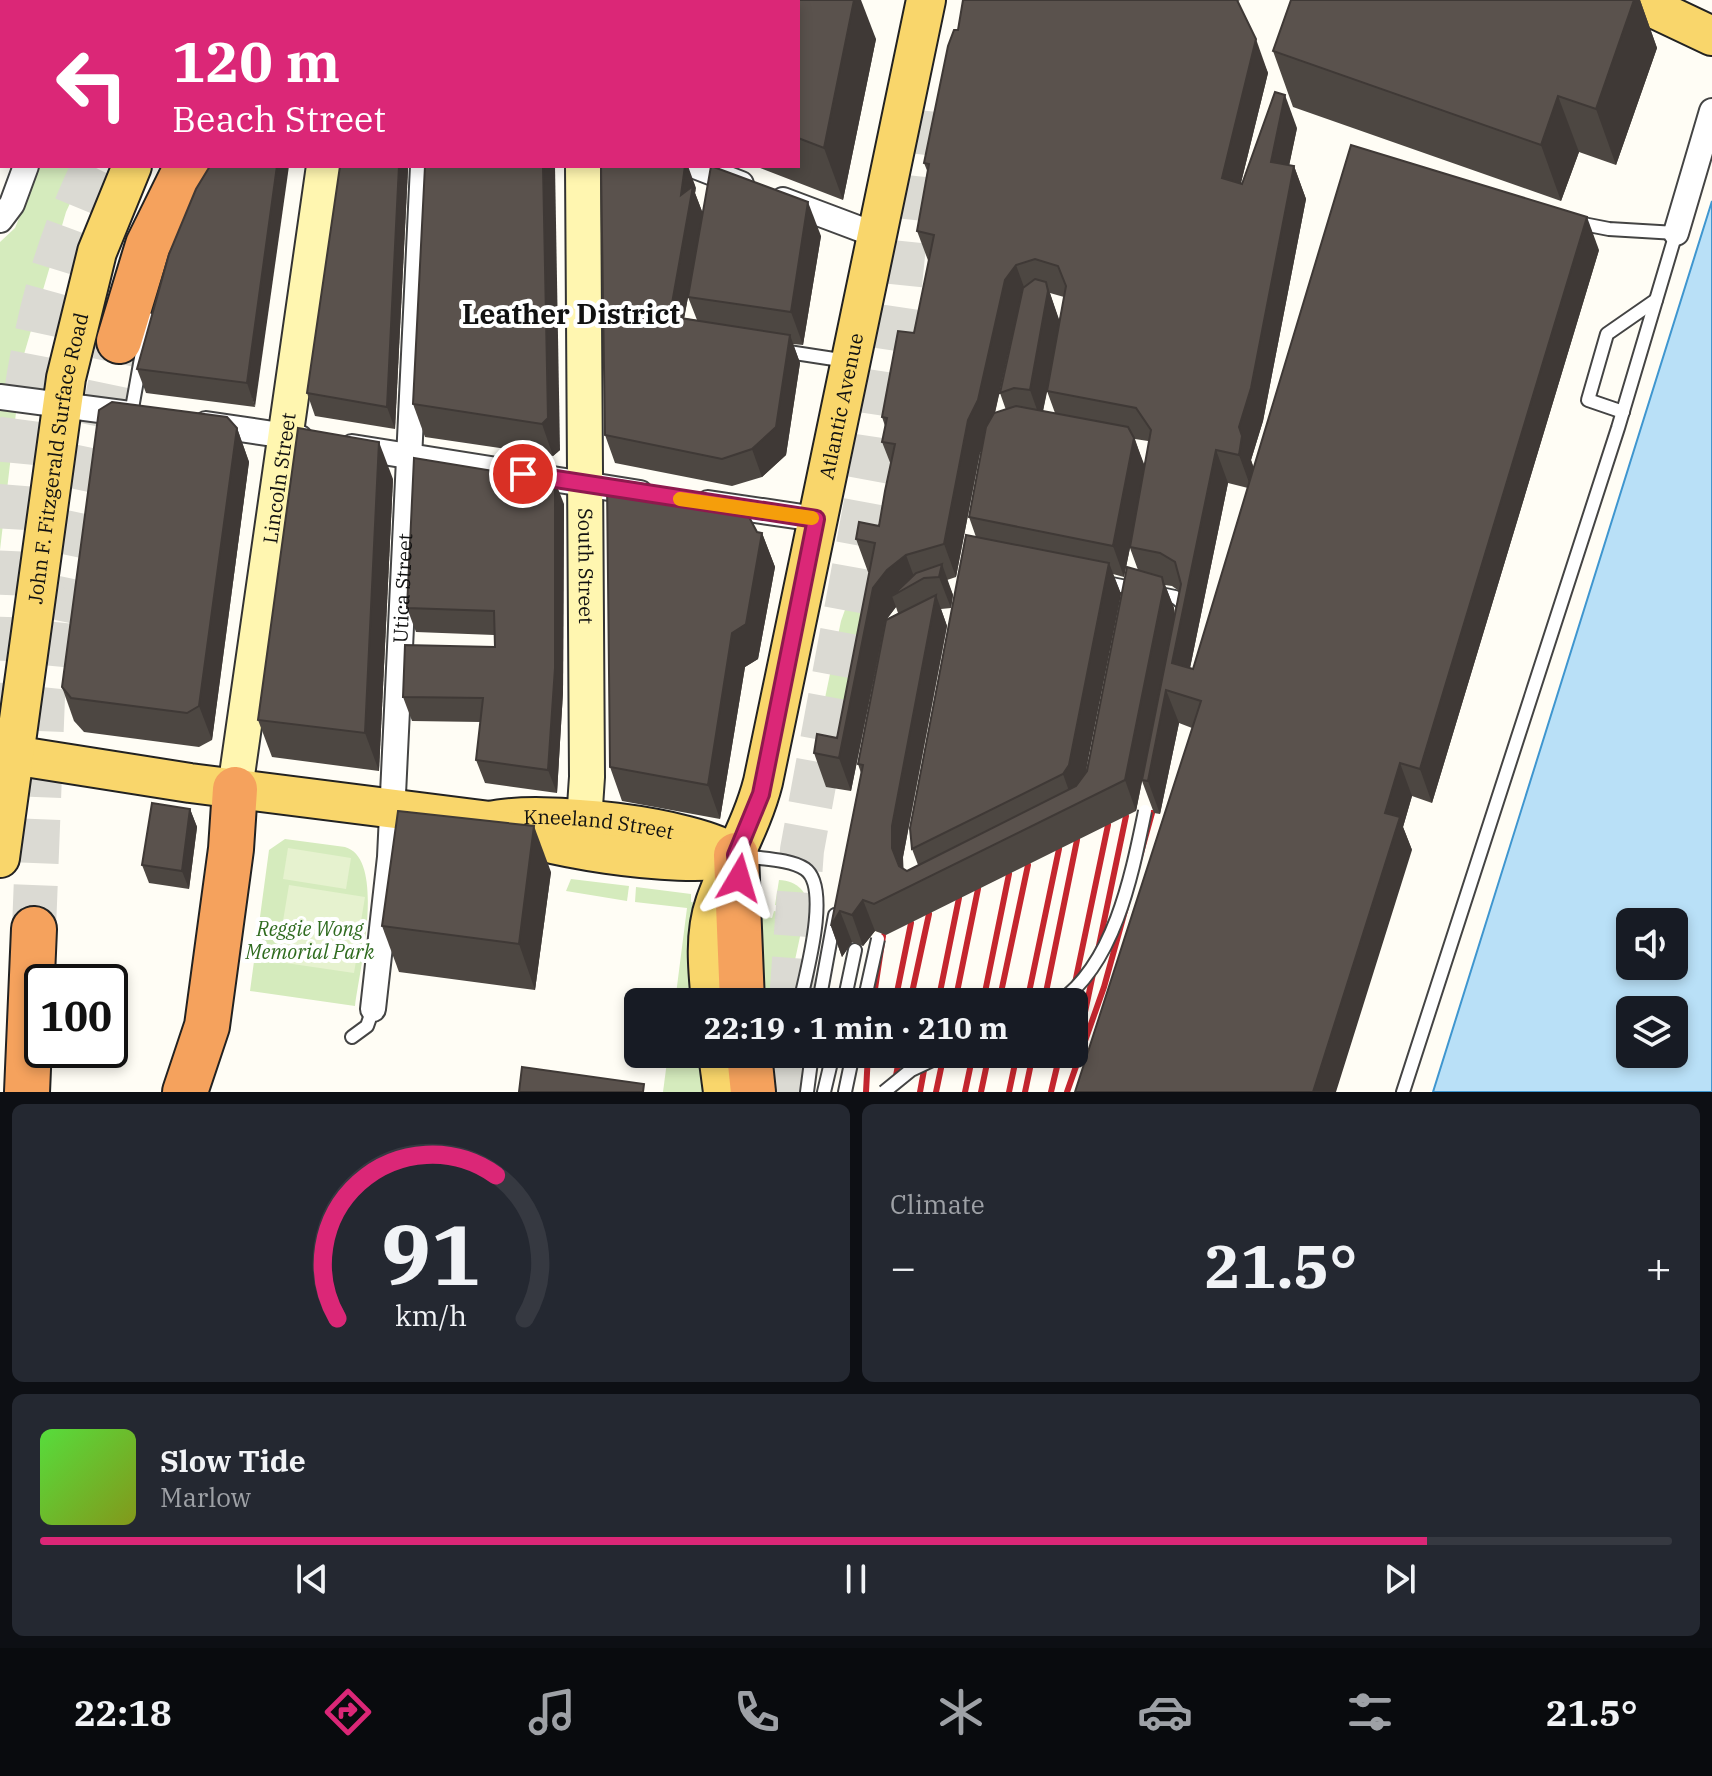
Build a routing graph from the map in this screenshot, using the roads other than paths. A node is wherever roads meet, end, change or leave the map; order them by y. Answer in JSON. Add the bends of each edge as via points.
{"nodes":[{"id":1,"x":926,"y":0,"type":"edge"},
{"id":2,"x":1636,"y":0,"type":"edge"},
{"id":3,"x":1712,"y":36,"type":"edge"},
{"id":4,"x":1712,"y":111,"type":"edge"},
{"id":5,"x":25,"y":168,"type":"edge"},
{"id":6,"x":131,"y":168,"type":"edge"},
{"id":7,"x":186,"y":168,"type":"edge"},
{"id":8,"x":324,"y":168,"type":"edge"},
{"id":9,"x":423,"y":168,"type":"edge"},
{"id":10,"x":583,"y":168,"type":"edge"},
{"id":11,"x":698,"y":168,"type":"edge"},
{"id":12,"x":1560,"y":218,"type":"edge"},
{"id":13,"x":0,"y":220,"type":"edge"},
{"id":14,"x":1676,"y":233,"type":"junction"},
{"id":15,"x":876,"y":235,"type":"junction"},
{"id":16,"x":1656,"y":300,"type":"junction"},
{"id":17,"x":151,"y":305,"type":"edge"},
{"id":18,"x":119,"y":341,"type":"tunnel mouth"},
{"id":19,"x":763,"y":349,"type":"edge"},
{"id":20,"x":849,"y":361,"type":"junction"},
{"id":21,"x":0,"y":397,"type":"edge"},
{"id":22,"x":61,"y":405,"type":"junction"},
{"id":23,"x":1623,"y":412,"type":"junction"},
{"id":24,"x":142,"y":416,"type":"joint"},
{"id":25,"x":184,"y":421,"type":"edge"},
{"id":26,"x":283,"y":435,"type":"junction"},
{"id":27,"x":408,"y":456,"type":"junction"},
{"id":28,"x":585,"y":484,"type":"junction"},
{"id":29,"x":658,"y":496,"type":"edge"},
{"id":30,"x":688,"y":500,"type":"edge"},
{"id":31,"x":816,"y":519,"type":"junction"},
{"id":32,"x":1135,"y":573,"type":"edge"},
{"id":33,"x":1088,"y":579,"type":"edge"},
{"id":34,"x":1131,"y":594,"type":"junction"},
{"id":35,"x":1181,"y":633,"type":"edge"},
{"id":36,"x":7,"y":755,"type":"edge"},
{"id":37,"x":235,"y":789,"type":"junction"},
{"id":38,"x":1148,"y":796,"type":"edge"},
{"id":39,"x":392,"y":809,"type":"junction"},
{"id":40,"x":490,"y":821,"type":"junction"},
{"id":41,"x":584,"y":821,"type":"junction"},
{"id":42,"x":736,"y":855,"type":"junction"},
{"id":43,"x":0,"y":858,"type":"edge"},
{"id":44,"x":838,"y":901,"type":"edge"},
{"id":45,"x":34,"y":929,"type":"tunnel mouth"},
{"id":46,"x":878,"y":939,"type":"dead end"},
{"id":47,"x":855,"y":950,"type":"dead end"},
{"id":48,"x":710,"y":988,"type":"edge"},
{"id":49,"x":741,"y":988,"type":"edge"},
{"id":50,"x":803,"y":988,"type":"edge"},
{"id":51,"x":822,"y":988,"type":"edge"},
{"id":52,"x":847,"y":988,"type":"edge"},
{"id":53,"x":867,"y":988,"type":"edge"},
{"id":54,"x":1075,"y":988,"type":"edge"},
{"id":55,"x":373,"y":1009,"type":"joint"},
{"id":56,"x":207,"y":1026,"type":"junction"},
{"id":57,"x":352,"y":1037,"type":"dead end"},
{"id":58,"x":720,"y":1068,"type":"edge"},
{"id":59,"x":750,"y":1068,"type":"edge"},
{"id":60,"x":807,"y":1068,"type":"edge"},
{"id":61,"x":830,"y":1068,"type":"edge"},
{"id":62,"x":850,"y":1068,"type":"edge"},
{"id":63,"x":915,"y":1068,"type":"edge"},
{"id":64,"x":27,"y":1092,"type":"edge"},
{"id":65,"x":185,"y":1092,"type":"edge"},
{"id":66,"x":215,"y":1092,"type":"edge"},
{"id":67,"x":723,"y":1092,"type":"edge"},
{"id":68,"x":753,"y":1092,"type":"edge"},
{"id":69,"x":807,"y":1092,"type":"edge"},
{"id":70,"x":824,"y":1092,"type":"edge"},
{"id":71,"x":845,"y":1092,"type":"edge"},
{"id":72,"x":884,"y":1092,"type":"edge"},
{"id":73,"x":1403,"y":1092,"type":"edge"}],
"edges":[{"from":1,"to":15,"type":"main road","name":"Atlantic Avenue"},
{"from":2,"to":3,"type":"main road"},
{"from":4,"to":14,"type":"street"},
{"from":5,"to":13,"type":"street"},
{"from":6,"to":22,"type":"main road","name":"John F. Fitzgerald Surface Road","via":[[89,278]]},
{"from":7,"to":18,"type":"highway","via":[[148,245]]},
{"from":8,"to":26,"type":"main road","name":"Lincoln Street"},
{"from":9,"to":27,"type":"street","name":"Utica Street"},
{"from":10,"to":28,"type":"main road","name":"South Street"},
{"from":11,"to":15,"type":"street","via":[[717,183]]},
{"from":12,"to":14,"type":"lane","via":[[1609,229]]},
{"from":14,"to":16,"type":"lane"},
{"from":15,"to":20,"type":"main road","name":"Atlantic Avenue"},
{"from":16,"to":23,"type":"lane"},
{"from":16,"to":23,"type":"lane","via":[[1607,334],[1588,400]]},
{"from":17,"to":24,"type":"lane"},
{"from":19,"to":20,"type":"lane"},
{"from":20,"to":31,"type":"main road","name":"Atlantic Avenue"},
{"from":21,"to":22,"type":"street"},
{"from":22,"to":24,"type":"street"},
{"from":22,"to":36,"type":"main road","name":"John F. Fitzgerald Surface Road"},
{"from":23,"to":73,"type":"lane"},
{"from":25,"to":26,"type":"street"},
{"from":26,"to":27,"type":"street"},
{"from":26,"to":37,"type":"main road","name":"Lincoln Street"},
{"from":27,"to":28,"type":"street"},
{"from":27,"to":39,"type":"street","name":"Utica Street","via":[[408,649]]},
{"from":28,"to":29,"type":"street"},
{"from":28,"to":41,"type":"main road","name":"South Street"},
{"from":30,"to":31,"type":"street"},
{"from":31,"to":42,"type":"main road","name":"Atlantic Avenue","via":[[761,794]]},
{"from":32,"to":34,"type":"lane"},
{"from":33,"to":34,"type":"lane"},
{"from":34,"to":35,"type":"lane","via":[[1179,599],[1185,612]]},
{"from":36,"to":37,"type":"main road","name":"Kneeland Street"},
{"from":36,"to":43,"type":"main road","name":"John F. Fitzgerald Surface Road"},
{"from":37,"to":39,"type":"main road","name":"Kneeland Street"},
{"from":37,"to":56,"type":"highway"},
{"from":38,"to":54,"type":"lane","bridge":true,"via":[[1104,949]]},
{"from":39,"to":40,"type":"main road","name":"Kneeland Street"},
{"from":39,"to":55,"type":"street","name":"Utica Street"},
{"from":40,"to":41,"type":"main road","name":"Kneeland Street","via":[[527,815]]},
{"from":40,"to":42,"type":"main road","name":"Kneeland Street","via":[[516,836],[675,861]]},
{"from":41,"to":42,"type":"main road","name":"Kneeland Street","via":[[689,836]]},
{"from":42,"to":48,"type":"main road","name":"Atlantic Avenue","via":[[713,911]]},
{"from":42,"to":49,"type":"highway"},
{"from":42,"to":50,"type":"lane","via":[[803,867],[816,882],[818,903]]},
{"from":44,"to":51,"type":"lane"},
{"from":45,"to":64,"type":"highway"},
{"from":46,"to":53,"type":"lane","bridge":true},
{"from":47,"to":52,"type":"lane"},
{"from":55,"to":57,"type":"lane","via":[[367,1026]]},
{"from":56,"to":65,"type":"highway"},
{"from":56,"to":66,"type":"highway"},
{"from":58,"to":67,"type":"main road"},
{"from":59,"to":68,"type":"highway"},
{"from":60,"to":69,"type":"lane"},
{"from":61,"to":70,"type":"lane"},
{"from":62,"to":71,"type":"lane"},
{"from":63,"to":72,"type":"lane","bridge":true}]}
